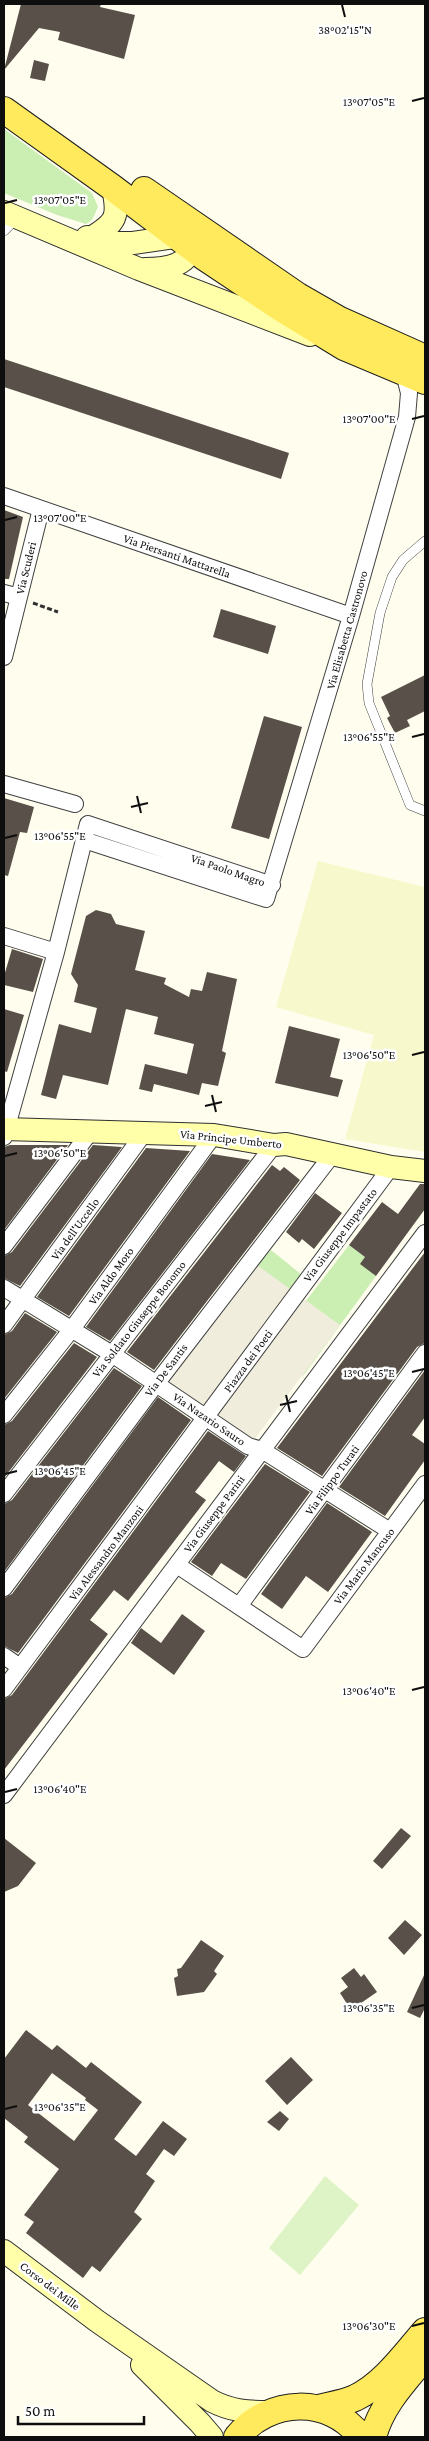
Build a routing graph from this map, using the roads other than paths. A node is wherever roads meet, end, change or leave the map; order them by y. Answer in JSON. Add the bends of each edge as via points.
{"nodes":[{"id":1,"x":4,"y":92,"type":"edge"},
{"id":2,"x":4,"y":110,"type":"edge"},
{"id":3,"x":113,"y":188,"type":"junction"},
{"id":4,"x":8,"y":220,"type":"edge"},
{"id":5,"x":188,"y":233,"type":"junction"},
{"id":6,"x":61,"y":235,"type":"junction"},
{"id":7,"x":91,"y":238,"type":"junction"},
{"id":8,"x":140,"y":269,"type":"junction"},
{"id":9,"x":344,"y":348,"type":"junction"},
{"id":10,"x":425,"y":358,"type":"edge"},
{"id":11,"x":414,"y":377,"type":"edge"},
{"id":12,"x":4,"y":496,"type":"edge"},
{"id":13,"x":41,"y":509,"type":"junction"},
{"id":14,"x":425,"y":541,"type":"edge"},
{"id":15,"x":11,"y":595,"type":"edge"},
{"id":16,"x":351,"y":616,"type":"junction"},
{"id":17,"x":4,"y":657,"type":"edge"},
{"id":18,"x":4,"y":784,"type":"edge"},
{"id":19,"x":74,"y":804,"type":"dead end"},
{"id":20,"x":425,"y":812,"type":"edge"},
{"id":21,"x":272,"y":885,"type":"joint"},
{"id":22,"x":4,"y":939,"type":"edge"},
{"id":23,"x":56,"y":952,"type":"junction"},
{"id":24,"x":91,"y":1131,"type":"junction"},
{"id":25,"x":5,"y":1132,"type":"edge"},
{"id":26,"x":145,"y":1132,"type":"junction"},
{"id":27,"x":214,"y":1135,"type":"junction"},
{"id":28,"x":274,"y":1145,"type":"junction"},
{"id":29,"x":332,"y":1155,"type":"junction"},
{"id":30,"x":391,"y":1167,"type":"junction"},
{"id":31,"x":425,"y":1170,"type":"edge"},
{"id":32,"x":425,"y":1233,"type":"edge"},
{"id":33,"x":4,"y":1246,"type":"edge"},
{"id":34,"x":4,"y":1288,"type":"edge"},
{"id":35,"x":24,"y":1299,"type":"junction"},
{"id":36,"x":289,"y":1304,"type":"joint"},
{"id":37,"x":4,"y":1325,"type":"edge"},
{"id":38,"x":72,"y":1329,"type":"junction"},
{"id":39,"x":425,"y":1353,"type":"edge"},
{"id":40,"x":112,"y":1354,"type":"junction"},
{"id":41,"x":156,"y":1384,"type":"junction"},
{"id":42,"x":4,"y":1415,"type":"edge"},
{"id":43,"x":207,"y":1417,"type":"junction"},
{"id":44,"x":262,"y":1450,"type":"junction"},
{"id":45,"x":425,"y":1484,"type":"edge"},
{"id":46,"x":325,"y":1490,"type":"junction"},
{"id":47,"x":4,"y":1494,"type":"edge"},
{"id":48,"x":390,"y":1531,"type":"junction"},
{"id":49,"x":177,"y":1565,"type":"junction"},
{"id":50,"x":4,"y":1588,"type":"edge"},
{"id":51,"x":239,"y":1606,"type":"junction"},
{"id":52,"x":4,"y":1656,"type":"edge"},
{"id":53,"x":20,"y":1667,"type":"junction"},
{"id":54,"x":4,"y":1689,"type":"edge"},
{"id":55,"x":4,"y":1795,"type":"edge"},
{"id":56,"x":4,"y":2251,"type":"edge"},
{"id":57,"x":96,"y":2321,"type":"junction"},
{"id":58,"x":425,"y":2331,"type":"edge"},
{"id":59,"x":425,"y":2356,"type":"edge"},
{"id":60,"x":318,"y":2408,"type":"junction"},
{"id":61,"x":269,"y":2412,"type":"junction"},
{"id":62,"x":212,"y":2437,"type":"edge"},
{"id":63,"x":237,"y":2437,"type":"edge"},
{"id":64,"x":361,"y":2437,"type":"edge"},
{"id":65,"x":373,"y":2437,"type":"edge"}],
"edges":[{"from":1,"to":5,"type":"main road"},
{"from":2,"to":3,"type":"main road"},
{"from":3,"to":5,"type":"main road"},
{"from":3,"to":7,"type":"street","via":[[117,209],[114,219],[110,226]]},
{"from":4,"to":6,"type":"street"},
{"from":5,"to":7,"type":"street","via":[[133,243]]},
{"from":5,"to":8,"type":"street","via":[[188,257],[179,264],[160,269]]},
{"from":5,"to":9,"type":"main road","via":[[282,309]]},
{"from":5,"to":10,"type":"main road","via":[[338,319]]},
{"from":6,"to":7,"type":"street"},
{"from":6,"to":8,"type":"street"},
{"from":8,"to":9,"type":"street"},
{"from":9,"to":11,"type":"main road"},
{"from":11,"to":16,"type":"street","name":"Via Elisabetta Castronovo","via":[[408,393],[407,417]]},
{"from":12,"to":13,"type":"street","name":"Via Piersanti Mattarella"},
{"from":13,"to":15,"type":"street","name":"Via Scuderi"},
{"from":13,"to":16,"type":"street","name":"Via Piersanti Mattarella"},
{"from":14,"to":20,"type":"lane","via":[[403,560],[392,577],[380,613],[367,684],[369,703],[410,805]]},
{"from":15,"to":17,"type":"street","name":"Via Scuderi"},
{"from":16,"to":21,"type":"street","name":"Via Elisabetta Castronovo"},
{"from":18,"to":19,"type":"street"},
{"from":21,"to":23,"type":"street","name":"Via Paolo Magro","via":[[266,899],[86,832]]},
{"from":22,"to":23,"type":"street"},
{"from":23,"to":25,"type":"street","name":"Via Paolo Magro"},
{"from":24,"to":25,"type":"street","name":"Via Principe Umberto"},
{"from":24,"to":26,"type":"street","name":"Via Principe Umberto"},
{"from":24,"to":33,"type":"street"},
{"from":26,"to":27,"type":"street","name":"Via Principe Umberto"},
{"from":26,"to":35,"type":"street","name":"Via dell'Uccello"},
{"from":27,"to":28,"type":"street","name":"Via Principe Umberto"},
{"from":27,"to":38,"type":"street","name":"Via Aldo Moro"},
{"from":28,"to":29,"type":"street","name":"Via Principe Umberto","via":[[286,1144]]},
{"from":28,"to":40,"type":"street","name":"Via Soldato Giuseppe Bonomo"},
{"from":29,"to":30,"type":"street","name":"Via Principe Umberto"},
{"from":29,"to":41,"type":"street","name":"Via De Santis"},
{"from":30,"to":31,"type":"street","name":"Via Principe Umberto"},
{"from":30,"to":36,"type":"street","name":"Via Giuseppe Impastato"},
{"from":32,"to":44,"type":"street","name":"Via Giuseppe Parini"},
{"from":34,"to":35,"type":"street","name":"Via Nazario Sauro"},
{"from":35,"to":37,"type":"street","name":"Via dell'Uccello"},
{"from":35,"to":38,"type":"street","name":"Via Nazario Sauro"},
{"from":36,"to":43,"type":"street","name":"Piazza dei Poeti"},
{"from":38,"to":40,"type":"street","name":"Via Nazario Sauro"},
{"from":38,"to":42,"type":"street","name":"Via Aldo Moro"},
{"from":39,"to":46,"type":"street","name":"Via Filippo Turati"},
{"from":40,"to":41,"type":"street","name":"Via Nazario Sauro"},
{"from":40,"to":47,"type":"street","name":"Via Soldato Giuseppe Bonomo"},
{"from":41,"to":43,"type":"street","name":"Via Nazario Sauro"},
{"from":41,"to":50,"type":"street","name":"Via De Santis"},
{"from":43,"to":44,"type":"street","name":"Via Nazario Sauro","via":[[248,1446]]},
{"from":43,"to":53,"type":"street","name":"Via Alessandro Manzoni"},
{"from":44,"to":46,"type":"street","name":"Via Nazario Sauro"},
{"from":44,"to":49,"type":"street","name":"Via Giuseppe Parini"},
{"from":45,"to":48,"type":"street","name":"Via Mario Mancuso"},
{"from":46,"to":48,"type":"street","name":"Via Nazario Sauro"},
{"from":46,"to":51,"type":"street","name":"Via Filippo Turati"},
{"from":48,"to":51,"type":"street","name":"Via Mario Mancuso","via":[[303,1649]]},
{"from":49,"to":51,"type":"street"},
{"from":49,"to":55,"type":"street","name":"Via Giuseppe Parini"},
{"from":52,"to":53,"type":"street"},
{"from":53,"to":54,"type":"street","name":"Via Alessandro Manzoni"},
{"from":56,"to":57,"type":"street","name":"Corso dei Mille"},
{"from":57,"to":61,"type":"street","via":[[212,2401],[245,2412]]},
{"from":57,"to":62,"type":"street"},
{"from":58,"to":60,"type":"main road","via":[[368,2391]]},
{"from":59,"to":65,"type":"main road","via":[[384,2408]]},
{"from":60,"to":61,"type":"main road","via":[[293,2406]]},
{"from":60,"to":64,"type":"main road","via":[[345,2421]]},
{"from":61,"to":63,"type":"main road"}]}
